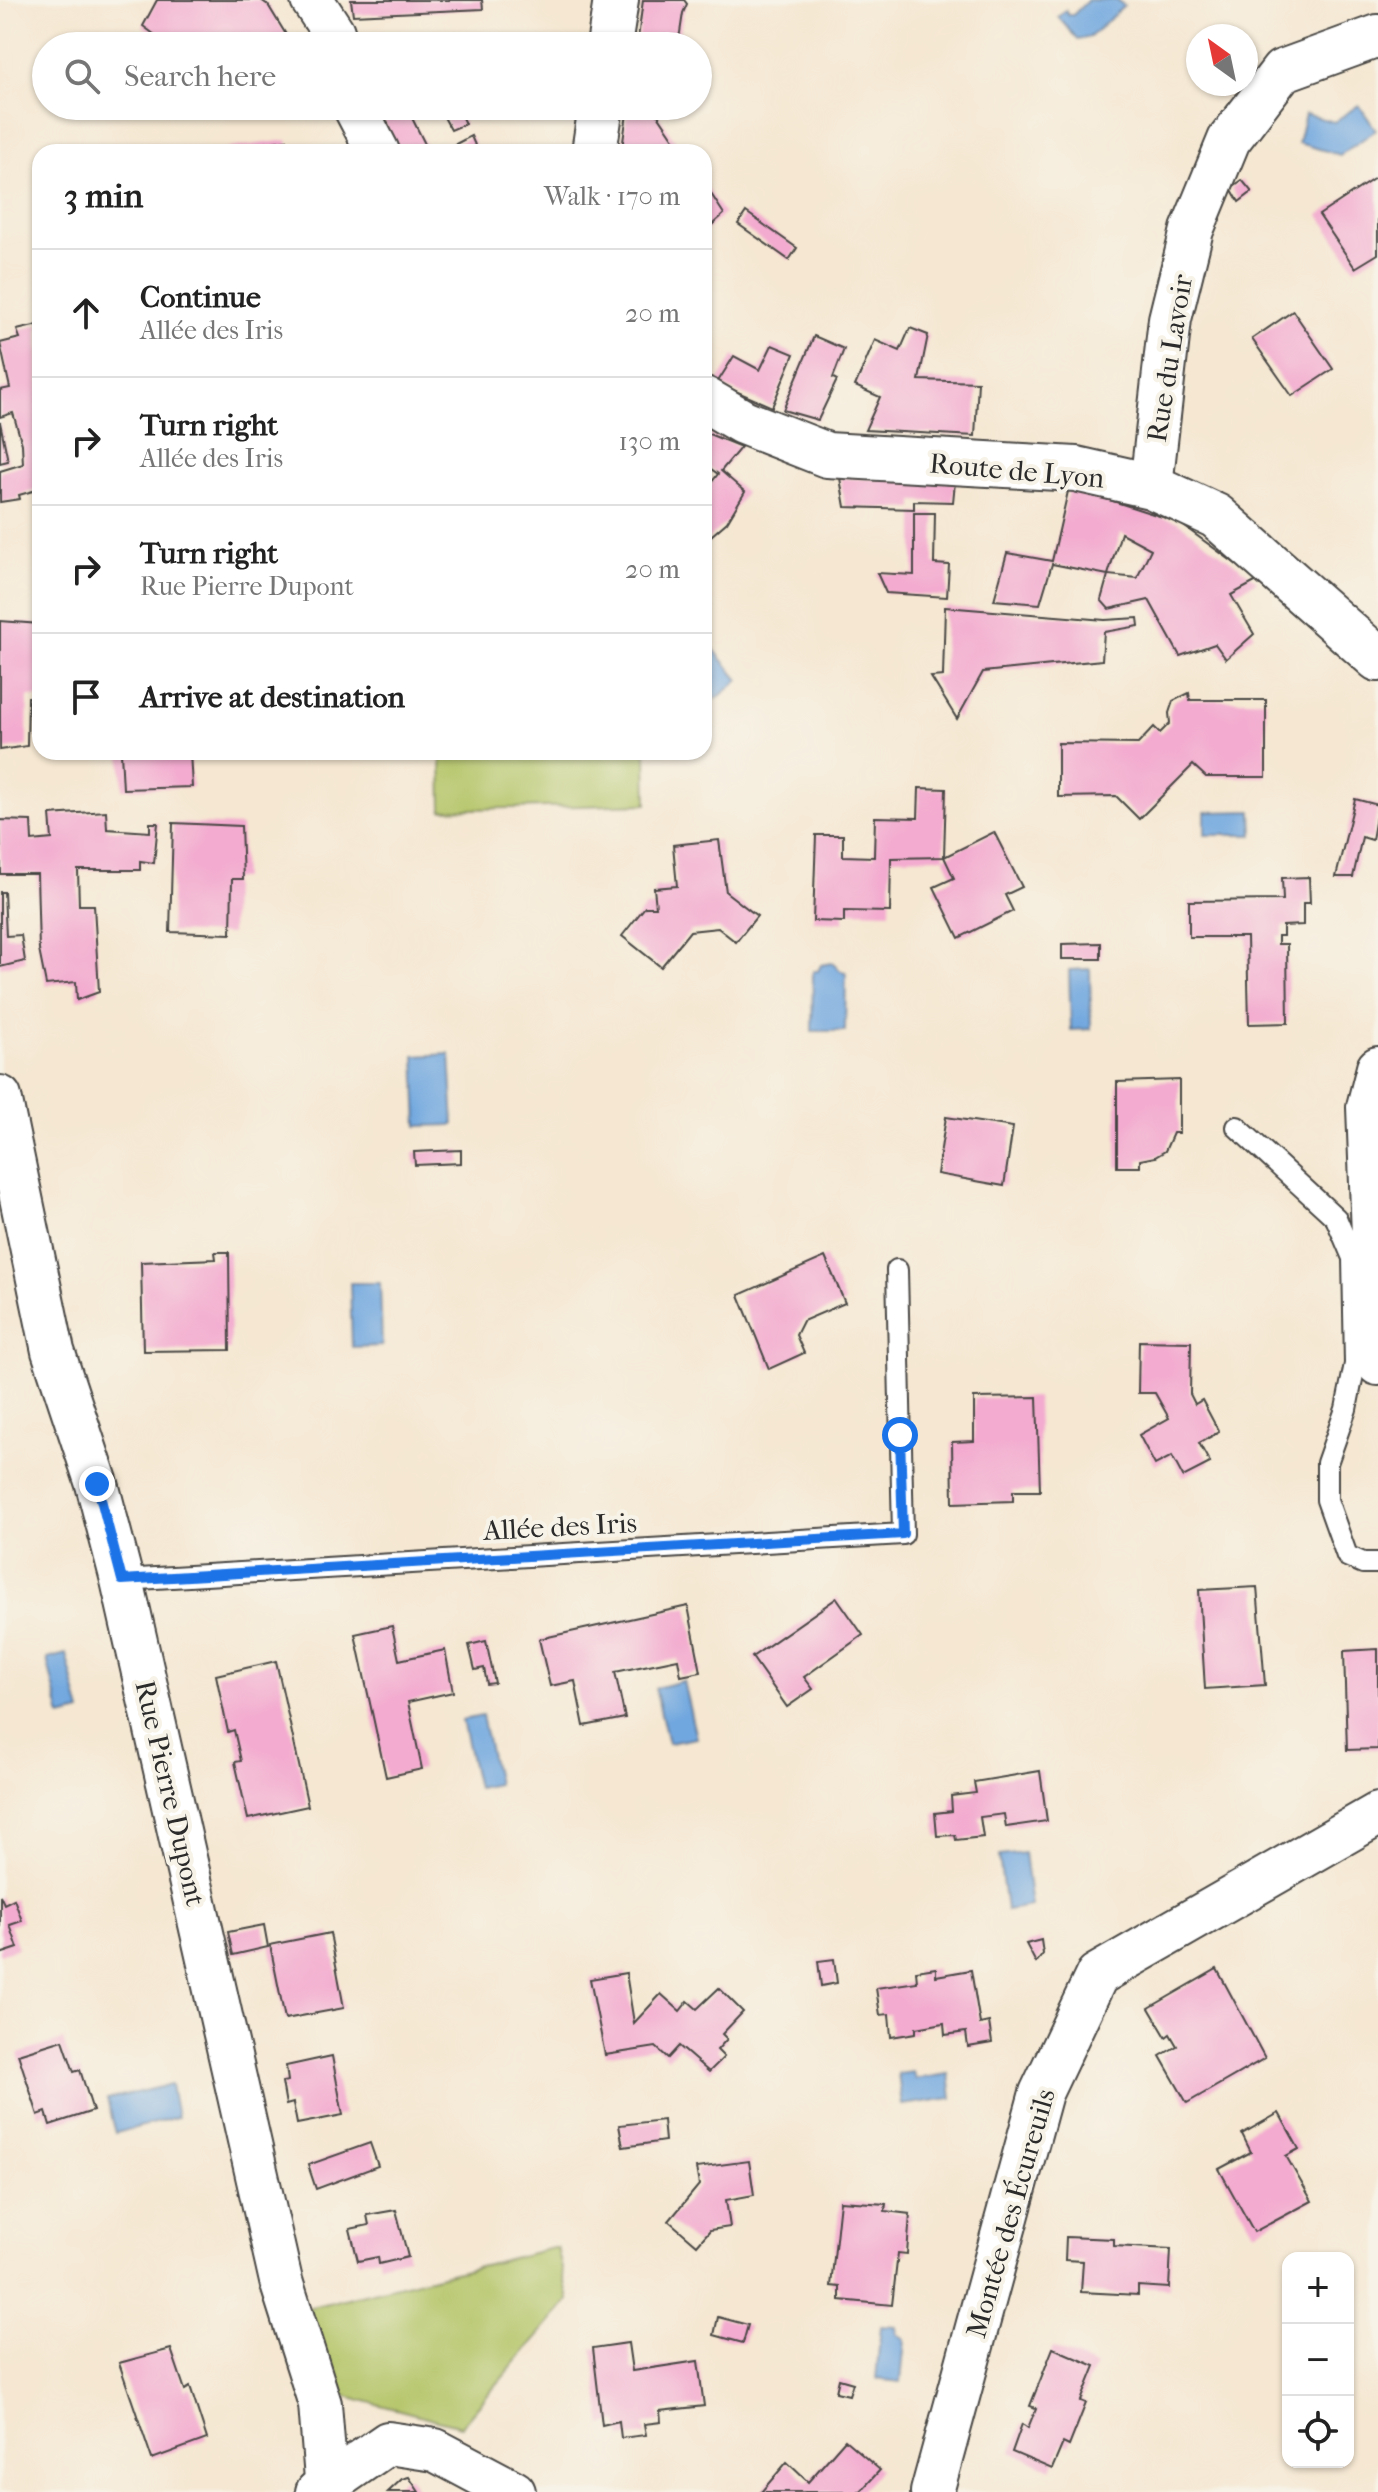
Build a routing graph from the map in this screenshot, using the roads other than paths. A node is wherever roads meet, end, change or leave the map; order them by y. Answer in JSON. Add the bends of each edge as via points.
{"nodes":[{"id":1,"x":312,"y":0,"type":"edge"},
{"id":2,"x":616,"y":0,"type":"edge"},
{"id":3,"x":333,"y":32,"type":"edge"},
{"id":4,"x":611,"y":32,"type":"edge"},
{"id":5,"x":1378,"y":36,"type":"edge"},
{"id":6,"x":361,"y":120,"type":"edge"},
{"id":7,"x":599,"y":120,"type":"edge"},
{"id":8,"x":374,"y":144,"type":"edge"},
{"id":9,"x":595,"y":144,"type":"edge"},
{"id":10,"x":712,"y":404,"type":"edge"},
{"id":11,"x":1151,"y":486,"type":"junction"},
{"id":12,"x":1378,"y":659,"type":"edge"},
{"id":13,"x":1378,"y":1068,"type":"edge"},
{"id":14,"x":0,"y":1097,"type":"edge"},
{"id":15,"x":1237,"y":1127,"type":"dead end"},
{"id":16,"x":897,"y":1270,"type":"dead end"},
{"id":17,"x":1378,"y":1364,"type":"edge"},
{"id":18,"x":1378,"y":1563,"type":"edge"},
{"id":19,"x":122,"y":1580,"type":"junction"},
{"id":20,"x":1378,"y":1814,"type":"edge"},
{"id":21,"x":323,"y":2490,"type":"edge"},
{"id":22,"x":514,"y":2492,"type":"edge"},
{"id":23,"x":932,"y":2492,"type":"edge"}],
"edges":[{"from":1,"to":3,"type":"street"},
{"from":2,"to":4,"type":"street"},
{"from":5,"to":11,"type":"street","name":"Rue du Lavoir","via":[[1282,71],[1229,140],[1192,230],[1170,319]]},
{"from":6,"to":8,"type":"street"},
{"from":7,"to":9,"type":"street"},
{"from":10,"to":11,"type":"street","name":"Route de Lyon","via":[[743,422],[827,455],[1076,469]]},
{"from":11,"to":12,"type":"street","name":"Route de Lyon","via":[[1216,516]]},
{"from":13,"to":17,"type":"street","via":[[1368,1107]]},
{"from":14,"to":19,"type":"street","name":"Rue Pierre Dupont","via":[[53,1351]]},
{"from":15,"to":18,"type":"lane","via":[[1336,1218],[1353,1258],[1355,1364],[1327,1463],[1327,1500],[1347,1556]]},
{"from":16,"to":19,"type":"lane","name":"Allée des Iris","via":[[903,1534]]},
{"from":19,"to":21,"type":"street","name":"Rue Pierre Dupont","via":[[281,2281],[320,2404]]},
{"from":20,"to":23,"type":"street","name":"Montée des Écureuils","via":[[1097,1975],[1041,2093]]},
{"from":21,"to":22,"type":"street","via":[[388,2443],[435,2450]]}]}
